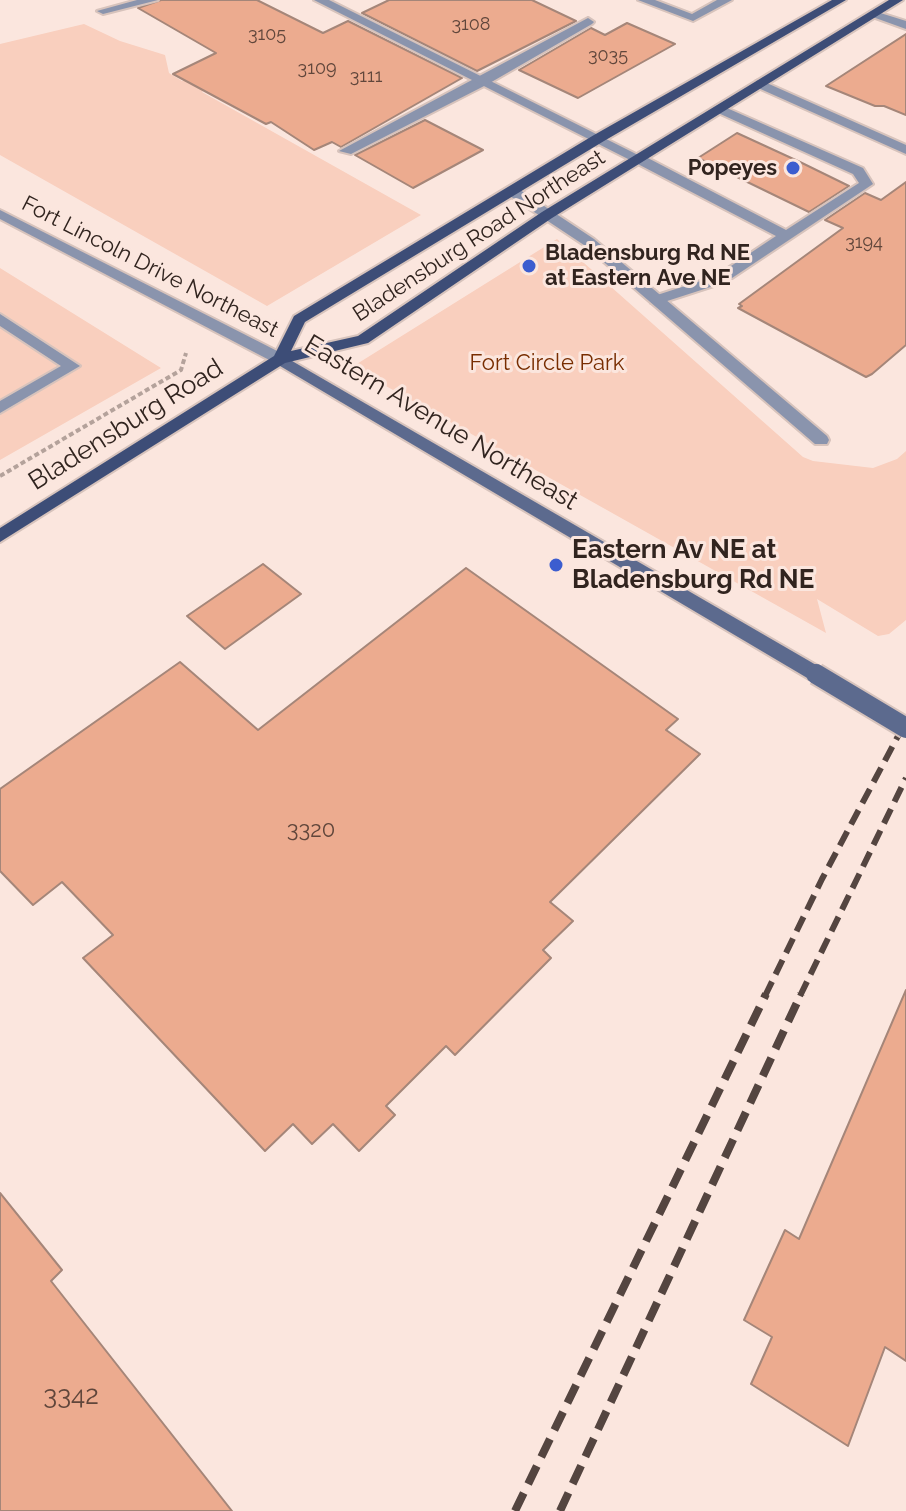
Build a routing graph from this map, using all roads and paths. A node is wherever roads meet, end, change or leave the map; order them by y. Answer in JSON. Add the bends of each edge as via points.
{"nodes":[{"id":1,"x":152,"y":0,"type":"edge"},
{"id":2,"x":320,"y":0,"type":"edge"},
{"id":3,"x":644,"y":0,"type":"edge"},
{"id":4,"x":726,"y":0,"type":"edge"},
{"id":5,"x":840,"y":0,"type":"edge"},
{"id":6,"x":897,"y":0,"type":"edge"},
{"id":7,"x":103,"y":11,"type":"dead end"},
{"id":8,"x":874,"y":14,"type":"junction"},
{"id":9,"x":588,"y":22,"type":"dead end"},
{"id":10,"x":906,"y":25,"type":"edge"},
{"id":11,"x":741,"y":76,"type":"junction"},
{"id":12,"x":484,"y":81,"type":"junction"},
{"id":13,"x":720,"y":109,"type":"junction"},
{"id":14,"x":599,"y":138,"type":"junction"},
{"id":15,"x":906,"y":150,"type":"edge"},
{"id":16,"x":346,"y":151,"type":"dead end"},
{"id":17,"x":639,"y":159,"type":"junction"},
{"id":18,"x":512,"y":191,"type":"junction"},
{"id":19,"x":0,"y":214,"type":"edge"},
{"id":20,"x":547,"y":215,"type":"junction"},
{"id":21,"x":786,"y":236,"type":"junction"},
{"id":22,"x":656,"y":300,"type":"junction"},
{"id":23,"x":0,"y":319,"type":"edge"},
{"id":24,"x":186,"y":353,"type":"dead end"},
{"id":25,"x":280,"y":359,"type":"junction"},
{"id":26,"x":0,"y":408,"type":"edge"},
{"id":27,"x":821,"y":440,"type":"dead end"},
{"id":28,"x":0,"y":476,"type":"edge"},
{"id":29,"x":0,"y":536,"type":"edge"},
{"id":30,"x":906,"y":728,"type":"edge"}],
"edges":[{"from":1,"to":7,"type":"street"},
{"from":2,"to":12,"type":"street"},
{"from":3,"to":4,"type":"street","via":[[693,18]]},
{"from":5,"to":11,"type":"main road","name":"Bladensburg Road Northeast"},
{"from":6,"to":8,"type":"main road","name":"Bladensburg Road Northeast"},
{"from":8,"to":10,"type":"street"},
{"from":8,"to":11,"type":"main road","name":"Bladensburg Road Northeast"},
{"from":9,"to":12,"type":"street"},
{"from":11,"to":13,"type":"main road","name":"Bladensburg Road Northeast"},
{"from":11,"to":14,"type":"main road","name":"Bladensburg Road Northeast"},
{"from":11,"to":15,"type":"street"},
{"from":12,"to":14,"type":"street"},
{"from":12,"to":16,"type":"street"},
{"from":13,"to":17,"type":"main road","name":"Bladensburg Road Northeast"},
{"from":13,"to":21,"type":"street","via":[[858,171],[866,184]]},
{"from":14,"to":17,"type":"street"},
{"from":14,"to":18,"type":"main road","name":"Bladensburg Road Northeast"},
{"from":17,"to":20,"type":"main road","name":"Bladensburg Road Northeast"},
{"from":17,"to":21,"type":"street"},
{"from":18,"to":20,"type":"street"},
{"from":18,"to":25,"type":"main road","name":"Bladensburg Road Northeast","via":[[299,319]]},
{"from":19,"to":25,"type":"street","name":"Fort Lincoln Drive Northeast"},
{"from":20,"to":22,"type":"street","via":[[589,242]]},
{"from":20,"to":25,"type":"main road","name":"Bladensburg Road Northeast","via":[[363,340]]},
{"from":21,"to":22,"type":"street","via":[[721,279]]},
{"from":22,"to":27,"type":"street"},
{"from":23,"to":26,"type":"street","via":[[72,366]]},
{"from":24,"to":28,"type":"path","via":[[181,370]]},
{"from":25,"to":29,"type":"main road","name":"Bladensburg Road"},
{"from":25,"to":30,"type":"main road","name":"Eastern Avenue Northeast","bridge":true}]}
